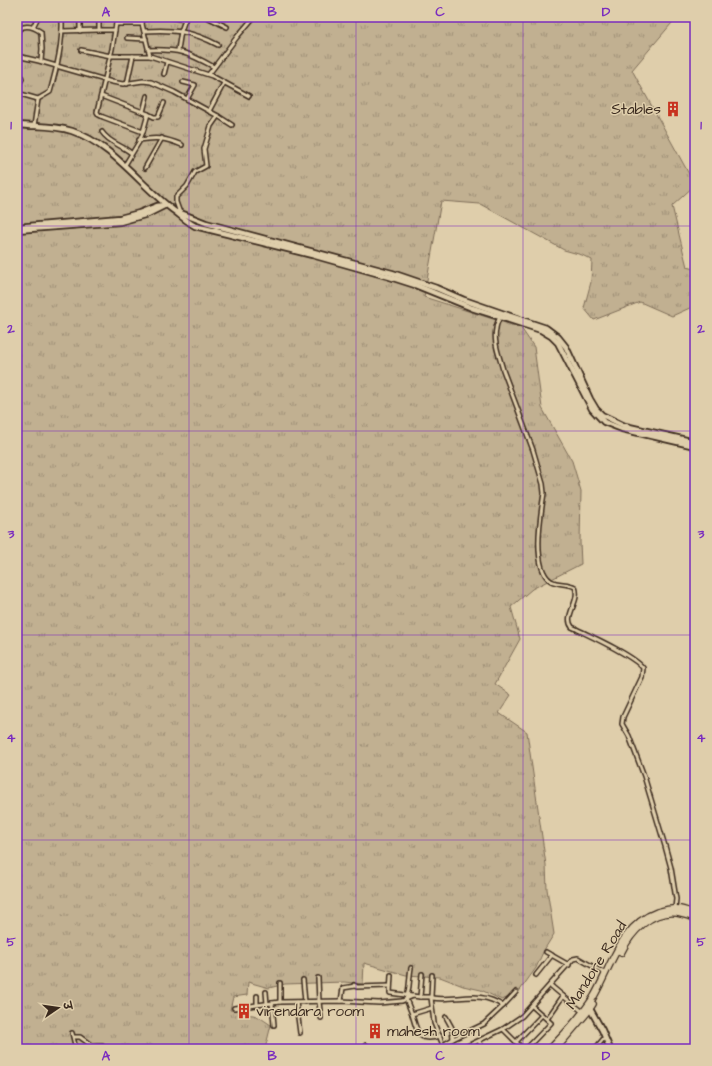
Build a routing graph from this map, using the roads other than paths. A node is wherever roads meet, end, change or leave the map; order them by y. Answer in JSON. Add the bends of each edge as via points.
{"nodes":[{"id":1,"x":18,"y":17,"type":"edge"},
{"id":2,"x":33,"y":17,"type":"edge"},
{"id":3,"x":38,"y":17,"type":"edge"},
{"id":4,"x":62,"y":17,"type":"edge"},
{"id":5,"x":80,"y":17,"type":"edge"},
{"id":6,"x":99,"y":17,"type":"edge"},
{"id":7,"x":117,"y":17,"type":"edge"},
{"id":8,"x":143,"y":17,"type":"edge"},
{"id":9,"x":170,"y":17,"type":"edge"},
{"id":10,"x":207,"y":17,"type":"edge"},
{"id":11,"x":254,"y":17,"type":"edge"},
{"id":12,"x":185,"y":18,"type":"edge"},
{"id":13,"x":116,"y":24,"type":"junction"},
{"id":14,"x":142,"y":24,"type":"junction"},
{"id":15,"x":33,"y":27,"type":"junction"},
{"id":16,"x":226,"y":27,"type":"dead end"},
{"id":17,"x":99,"y":30,"type":"junction"},
{"id":18,"x":115,"y":30,"type":"junction"},
{"id":19,"x":62,"y":31,"type":"junction"},
{"id":20,"x":80,"y":31,"type":"junction"},
{"id":21,"x":144,"y":31,"type":"junction"},
{"id":22,"x":180,"y":32,"type":"junction"},
{"id":23,"x":17,"y":34,"type":"edge"},
{"id":24,"x":127,"y":38,"type":"dead end"},
{"id":25,"x":146,"y":39,"type":"junction"},
{"id":26,"x":218,"y":45,"type":"dead end"},
{"id":27,"x":81,"y":50,"type":"dead end"},
{"id":28,"x":148,"y":50,"type":"junction"},
{"id":29,"x":178,"y":50,"type":"junction"},
{"id":30,"x":17,"y":56,"type":"edge"},
{"id":31,"x":110,"y":56,"type":"junction"},
{"id":32,"x":133,"y":56,"type":"junction"},
{"id":33,"x":150,"y":56,"type":"junction"},
{"id":34,"x":40,"y":61,"type":"junction"},
{"id":35,"x":167,"y":62,"type":"junction"},
{"id":36,"x":57,"y":66,"type":"junction"},
{"id":37,"x":214,"y":67,"type":"junction"},
{"id":38,"x":17,"y":73,"type":"edge"},
{"id":39,"x":164,"y":74,"type":"dead end"},
{"id":40,"x":209,"y":74,"type":"junction"},
{"id":41,"x":105,"y":80,"type":"junction"},
{"id":42,"x":183,"y":82,"type":"dead end"},
{"id":43,"x":224,"y":83,"type":"junction"},
{"id":44,"x":127,"y":84,"type":"junction"},
{"id":45,"x":17,"y":87,"type":"edge"},
{"id":46,"x":17,"y":93,"type":"edge"},
{"id":47,"x":101,"y":96,"type":"junction"},
{"id":48,"x":148,"y":96,"type":"dead end"},
{"id":49,"x":249,"y":96,"type":"dead end"},
{"id":50,"x":187,"y":99,"type":"junction"},
{"id":51,"x":38,"y":100,"type":"junction"},
{"id":52,"x":164,"y":103,"type":"dead end"},
{"id":53,"x":209,"y":111,"type":"junction"},
{"id":54,"x":143,"y":112,"type":"junction"},
{"id":55,"x":148,"y":114,"type":"junction"},
{"id":56,"x":218,"y":116,"type":"junction"},
{"id":57,"x":17,"y":125,"type":"edge"},
{"id":58,"x":232,"y":125,"type":"dead end"},
{"id":59,"x":34,"y":126,"type":"junction"},
{"id":60,"x":102,"y":132,"type":"dead end"},
{"id":61,"x":142,"y":132,"type":"junction"},
{"id":62,"x":162,"y":138,"type":"junction"},
{"id":63,"x":140,"y":140,"type":"junction"},
{"id":64,"x":182,"y":145,"type":"dead end"},
{"id":65,"x":132,"y":154,"type":"junction"},
{"id":66,"x":125,"y":165,"type":"junction"},
{"id":67,"x":145,"y":168,"type":"dead end"},
{"id":68,"x":166,"y":205,"type":"junction"},
{"id":69,"x":174,"y":211,"type":"junction"},
{"id":70,"x":180,"y":213,"type":"junction"},
{"id":71,"x":17,"y":227,"type":"edge"},
{"id":72,"x":17,"y":230,"type":"edge"},
{"id":73,"x":500,"y":317,"type":"junction"},
{"id":74,"x":606,"y":420,"type":"junction"},
{"id":75,"x":695,"y":442,"type":"edge"},
{"id":76,"x":695,"y":446,"type":"edge"},
{"id":77,"x":676,"y":909,"type":"junction"},
{"id":78,"x":695,"y":914,"type":"edge"},
{"id":79,"x":695,"y":918,"type":"edge"},
{"id":80,"x":546,"y":952,"type":"dead end"},
{"id":81,"x":552,"y":956,"type":"junction"},
{"id":82,"x":569,"y":965,"type":"junction"},
{"id":83,"x":412,"y":968,"type":"dead end"},
{"id":84,"x":422,"y":974,"type":"dead end"},
{"id":85,"x":606,"y":974,"type":"junction"},
{"id":86,"x":391,"y":975,"type":"dead end"},
{"id":87,"x":432,"y":975,"type":"dead end"},
{"id":88,"x":536,"y":976,"type":"dead end"},
{"id":89,"x":318,"y":978,"type":"dead end"},
{"id":90,"x":303,"y":980,"type":"dead end"},
{"id":91,"x":280,"y":983,"type":"dead end"},
{"id":92,"x":550,"y":985,"type":"junction"},
{"id":93,"x":390,"y":986,"type":"junction"},
{"id":94,"x":266,"y":992,"type":"dead end"},
{"id":95,"x":516,"y":992,"type":"dead end"},
{"id":96,"x":408,"y":995,"type":"junction"},
{"id":97,"x":257,"y":996,"type":"dead end"},
{"id":98,"x":413,"y":996,"type":"junction"},
{"id":99,"x":563,"y":996,"type":"junction"},
{"id":100,"x":420,"y":997,"type":"junction"},
{"id":101,"x":432,"y":998,"type":"junction"},
{"id":102,"x":406,"y":999,"type":"junction"},
{"id":103,"x":341,"y":1001,"type":"junction"},
{"id":104,"x":280,"y":1002,"type":"junction"},
{"id":105,"x":296,"y":1002,"type":"junction"},
{"id":106,"x":305,"y":1002,"type":"junction"},
{"id":107,"x":319,"y":1002,"type":"junction"},
{"id":108,"x":272,"y":1003,"type":"junction"},
{"id":109,"x":267,"y":1004,"type":"junction"},
{"id":110,"x":257,"y":1005,"type":"junction"},
{"id":111,"x":503,"y":1006,"type":"junction"},
{"id":112,"x":532,"y":1006,"type":"junction"},
{"id":113,"x":589,"y":1007,"type":"junction"},
{"id":114,"x":234,"y":1008,"type":"dead end"},
{"id":115,"x":432,"y":1008,"type":"junction"},
{"id":116,"x":585,"y":1013,"type":"junction"},
{"id":117,"x":412,"y":1014,"type":"junction"},
{"id":118,"x":542,"y":1015,"type":"junction"},
{"id":119,"x":446,"y":1017,"type":"dead end"},
{"id":120,"x":322,"y":1018,"type":"dead end"},
{"id":121,"x":547,"y":1019,"type":"junction"},
{"id":122,"x":274,"y":1025,"type":"dead end"},
{"id":123,"x":503,"y":1029,"type":"junction"},
{"id":124,"x":72,"y":1033,"type":"dead end"},
{"id":125,"x":300,"y":1033,"type":"dead end"},
{"id":126,"x":440,"y":1036,"type":"junction"},
{"id":127,"x":74,"y":1037,"type":"junction"},
{"id":128,"x":605,"y":1037,"type":"junction"},
{"id":129,"x":453,"y":1039,"type":"junction"},
{"id":130,"x":479,"y":1041,"type":"junction"},
{"id":131,"x":516,"y":1042,"type":"junction"},
{"id":132,"x":443,"y":1044,"type":"junction"},
{"id":133,"x":102,"y":1046,"type":"dead end"},
{"id":134,"x":76,"y":1049,"type":"edge"},
{"id":135,"x":443,"y":1049,"type":"edge"},
{"id":136,"x":461,"y":1049,"type":"edge"},
{"id":137,"x":483,"y":1049,"type":"edge"},
{"id":138,"x":525,"y":1049,"type":"edge"},
{"id":139,"x":550,"y":1049,"type":"edge"},
{"id":140,"x":556,"y":1049,"type":"edge"},
{"id":141,"x":595,"y":1049,"type":"edge"},
{"id":142,"x":610,"y":1049,"type":"edge"}],
"edges":[{"from":1,"to":2,"type":"street"},
{"from":3,"to":15,"type":"street"},
{"from":4,"to":19,"type":"street"},
{"from":5,"to":20,"type":"street"},
{"from":6,"to":17,"type":"street"},
{"from":7,"to":13,"type":"street"},
{"from":8,"to":14,"type":"street"},
{"from":9,"to":12,"type":"street"},
{"from":10,"to":16,"type":"street"},
{"from":11,"to":37,"type":"street"},
{"from":12,"to":22,"type":"street"},
{"from":13,"to":14,"type":"street"},
{"from":13,"to":18,"type":"street"},
{"from":14,"to":21,"type":"street"},
{"from":15,"to":23,"type":"street","via":[[21,27]]},
{"from":15,"to":34,"type":"street","via":[[42,33]]},
{"from":17,"to":18,"type":"street"},
{"from":17,"to":20,"type":"street"},
{"from":18,"to":31,"type":"street"},
{"from":19,"to":20,"type":"street"},
{"from":19,"to":36,"type":"street"},
{"from":21,"to":22,"type":"street"},
{"from":21,"to":25,"type":"street"},
{"from":22,"to":26,"type":"street","via":[[203,37]]},
{"from":22,"to":29,"type":"street"},
{"from":24,"to":25,"type":"street"},
{"from":25,"to":28,"type":"street"},
{"from":27,"to":31,"type":"street"},
{"from":28,"to":29,"type":"street"},
{"from":28,"to":33,"type":"street"},
{"from":29,"to":37,"type":"street"},
{"from":30,"to":34,"type":"street"},
{"from":31,"to":32,"type":"street"},
{"from":31,"to":41,"type":"street"},
{"from":32,"to":33,"type":"street"},
{"from":32,"to":44,"type":"street"},
{"from":33,"to":35,"type":"street"},
{"from":34,"to":36,"type":"street"},
{"from":35,"to":39,"type":"street"},
{"from":35,"to":40,"type":"street"},
{"from":36,"to":41,"type":"street"},
{"from":36,"to":51,"type":"street","via":[[50,92]]},
{"from":37,"to":40,"type":"street"},
{"from":38,"to":45,"type":"street","via":[[22,77]]},
{"from":40,"to":43,"type":"street"},
{"from":41,"to":44,"type":"street"},
{"from":41,"to":47,"type":"street"},
{"from":42,"to":50,"type":"street","via":[[194,85]]},
{"from":43,"to":49,"type":"street"},
{"from":43,"to":53,"type":"street"},
{"from":44,"to":50,"type":"street","via":[[151,82]]},
{"from":46,"to":51,"type":"street"},
{"from":47,"to":54,"type":"street"},
{"from":47,"to":61,"type":"street","via":[[97,108],[99,115]]},
{"from":48,"to":54,"type":"street"},
{"from":50,"to":53,"type":"street"},
{"from":51,"to":59,"type":"street"},
{"from":52,"to":55,"type":"street","via":[[158,116]]},
{"from":53,"to":56,"type":"street"},
{"from":54,"to":55,"type":"street"},
{"from":55,"to":61,"type":"street"},
{"from":56,"to":58,"type":"street"},
{"from":56,"to":70,"type":"street","via":[[204,149],[206,166],[195,172],[187,186],[176,197]]},
{"from":57,"to":59,"type":"main road"},
{"from":59,"to":66,"type":"main road","via":[[62,128],[85,137]]},
{"from":60,"to":65,"type":"street","via":[[108,139]]},
{"from":61,"to":63,"type":"street"},
{"from":62,"to":63,"type":"street"},
{"from":62,"to":64,"type":"street"},
{"from":62,"to":67,"type":"street"},
{"from":63,"to":65,"type":"street"},
{"from":65,"to":66,"type":"street"},
{"from":66,"to":68,"type":"main road"},
{"from":68,"to":69,"type":"main road"},
{"from":68,"to":71,"type":"main road","via":[[120,218]]},
{"from":68,"to":72,"type":"main road","via":[[148,214],[120,222]]},
{"from":69,"to":70,"type":"main road"},
{"from":69,"to":73,"type":"main road","via":[[189,223],[202,228],[376,272]]},
{"from":70,"to":74,"type":"main road","via":[[206,223],[392,273],[546,328],[566,347],[596,409]]},
{"from":73,"to":74,"type":"main road","via":[[541,330],[551,336],[558,343],[592,409]]},
{"from":73,"to":77,"type":"street","via":[[495,336],[503,370],[543,484],[539,550],[543,570],[553,582],[575,587],[577,594],[569,617],[572,627],[615,649],[637,662],[642,668],[642,677],[622,724],[638,759],[660,829],[671,868]]},
{"from":74,"to":75,"type":"main road"},
{"from":74,"to":76,"type":"main road","via":[[622,429]]},
{"from":77,"to":78,"type":"highway","name":"Mandore Road"},
{"from":77,"to":85,"type":"highway","name":"Mandore Road","via":[[650,915],[637,923],[625,937]]},
{"from":79,"to":113,"type":"highway","name":"Mandore Road","via":[[669,913],[651,918],[640,926],[628,940],[602,990]]},
{"from":80,"to":81,"type":"street"},
{"from":81,"to":82,"type":"street"},
{"from":81,"to":88,"type":"street"},
{"from":82,"to":85,"type":"street","via":[[576,958]]},
{"from":82,"to":92,"type":"street"},
{"from":83,"to":96,"type":"street"},
{"from":84,"to":100,"type":"street"},
{"from":85,"to":113,"type":"highway","name":"Mandore Road"},
{"from":86,"to":93,"type":"street"},
{"from":87,"to":101,"type":"street"},
{"from":89,"to":107,"type":"street"},
{"from":90,"to":106,"type":"street"},
{"from":91,"to":104,"type":"street"},
{"from":92,"to":99,"type":"street"},
{"from":92,"to":112,"type":"street"},
{"from":93,"to":96,"type":"street","via":[[390,993]]},
{"from":93,"to":103,"type":"street","via":[[354,985],[343,988]]},
{"from":94,"to":109,"type":"street"},
{"from":95,"to":111,"type":"street"},
{"from":96,"to":98,"type":"street"},
{"from":96,"to":102,"type":"street"},
{"from":97,"to":110,"type":"street"},
{"from":98,"to":100,"type":"street"},
{"from":98,"to":102,"type":"street"},
{"from":99,"to":116,"type":"street"},
{"from":99,"to":121,"type":"street"},
{"from":100,"to":101,"type":"street"},
{"from":101,"to":111,"type":"street","via":[[444,1000],[468,996],[492,1000]]},
{"from":101,"to":115,"type":"street"},
{"from":102,"to":103,"type":"street","via":[[372,1004]]},
{"from":102,"to":117,"type":"street"},
{"from":103,"to":107,"type":"street"},
{"from":104,"to":105,"type":"street"},
{"from":104,"to":108,"type":"street"},
{"from":105,"to":106,"type":"street"},
{"from":105,"to":125,"type":"street"},
{"from":106,"to":107,"type":"street"},
{"from":107,"to":120,"type":"street"},
{"from":108,"to":109,"type":"street"},
{"from":108,"to":122,"type":"street"},
{"from":109,"to":110,"type":"street"},
{"from":110,"to":114,"type":"street"},
{"from":111,"to":129,"type":"street","via":[[484,1024]]},
{"from":112,"to":118,"type":"street"},
{"from":112,"to":123,"type":"street"},
{"from":113,"to":116,"type":"highway","name":"Mandore Road"},
{"from":113,"to":128,"type":"main road"},
{"from":115,"to":117,"type":"street"},
{"from":115,"to":126,"type":"street","via":[[435,1027]]},
{"from":116,"to":139,"type":"highway","name":"Mandore Road"},
{"from":116,"to":140,"type":"highway","name":"Mandore Road"},
{"from":117,"to":126,"type":"street","via":[[418,1033],[424,1038]]},
{"from":118,"to":121,"type":"street"},
{"from":118,"to":131,"type":"street"},
{"from":119,"to":129,"type":"street","via":[[452,1028]]},
{"from":121,"to":138,"type":"street","via":[[551,1023]]},
{"from":123,"to":130,"type":"street"},
{"from":123,"to":131,"type":"street"},
{"from":124,"to":127,"type":"street"},
{"from":126,"to":132,"type":"street"},
{"from":127,"to":133,"type":"street","via":[[80,1037],[94,1046]]},
{"from":127,"to":134,"type":"street"},
{"from":128,"to":141,"type":"street"},
{"from":128,"to":142,"type":"main road"},
{"from":129,"to":132,"type":"street"},
{"from":130,"to":136,"type":"street"},
{"from":130,"to":137,"type":"street"},
{"from":131,"to":138,"type":"street"},
{"from":132,"to":135,"type":"street"}]}
